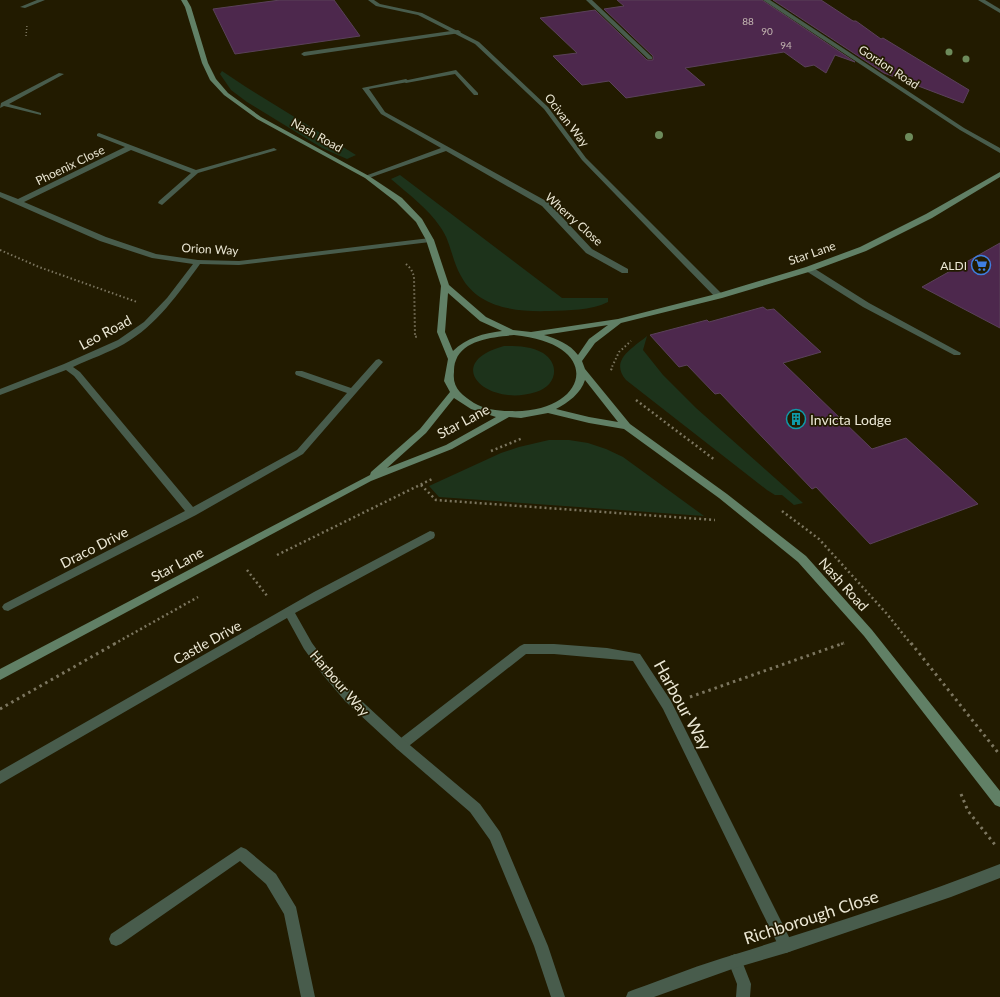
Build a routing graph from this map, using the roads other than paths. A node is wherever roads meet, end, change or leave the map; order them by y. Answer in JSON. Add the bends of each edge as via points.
{"nodes":[{"id":1,"x":42,"y":0,"type":"edge"},
{"id":2,"x":184,"y":0,"type":"edge"},
{"id":3,"x":372,"y":0,"type":"edge"},
{"id":4,"x":589,"y":0,"type":"edge"},
{"id":5,"x":766,"y":0,"type":"edge"},
{"id":6,"x":981,"y":0,"type":"edge"},
{"id":7,"x":23,"y":7,"type":"dead end"},
{"id":8,"x":1000,"y":11,"type":"edge"},
{"id":9,"x":458,"y":32,"type":"junction"},
{"id":10,"x":304,"y":54,"type":"dead end"},
{"id":11,"x":650,"y":58,"type":"dead end"},
{"id":12,"x":60,"y":74,"type":"dead end"},
{"id":13,"x":476,"y":94,"type":"dead end"},
{"id":14,"x":1,"y":105,"type":"edge"},
{"id":15,"x":39,"y":114,"type":"dead end"},
{"id":16,"x":100,"y":135,"type":"dead end"},
{"id":17,"x":131,"y":147,"type":"junction"},
{"id":18,"x":445,"y":149,"type":"junction"},
{"id":19,"x":274,"y":150,"type":"dead end"},
{"id":20,"x":1000,"y":151,"type":"edge"},
{"id":21,"x":196,"y":172,"type":"junction"},
{"id":22,"x":1000,"y":174,"type":"edge"},
{"id":23,"x":366,"y":177,"type":"junction"},
{"id":24,"x":0,"y":194,"type":"edge"},
{"id":25,"x":18,"y":202,"type":"junction"},
{"id":26,"x":162,"y":203,"type":"dead end"},
{"id":27,"x":430,"y":240,"type":"junction"},
{"id":28,"x":198,"y":262,"type":"junction"},
{"id":29,"x":809,"y":269,"type":"junction"},
{"id":30,"x":625,"y":271,"type":"dead end"},
{"id":31,"x":445,"y":286,"type":"junction"},
{"id":32,"x":718,"y":296,"type":"junction"},
{"id":33,"x":618,"y":321,"type":"junction"},
{"id":34,"x":514,"y":332,"type":"junction"},
{"id":35,"x":531,"y":334,"type":"junction"},
{"id":36,"x":957,"y":353,"type":"dead end"},
{"id":37,"x":452,"y":359,"type":"junction"},
{"id":38,"x":379,"y":362,"type":"dead end"},
{"id":39,"x":579,"y":364,"type":"junction"},
{"id":40,"x":67,"y":366,"type":"junction"},
{"id":41,"x":299,"y":373,"type":"dead end"},
{"id":42,"x":0,"y":392,"type":"edge"},
{"id":43,"x":353,"y":392,"type":"junction"},
{"id":44,"x":454,"y":393,"type":"junction"},
{"id":45,"x":549,"y":410,"type":"junction"},
{"id":46,"x":506,"y":415,"type":"junction"},
{"id":47,"x":627,"y":426,"type":"junction"},
{"id":48,"x":368,"y":479,"type":"junction"},
{"id":49,"x":192,"y":512,"type":"junction"},
{"id":50,"x":430,"y":535,"type":"dead end"},
{"id":51,"x":8,"y":607,"type":"dead end"},
{"id":52,"x":289,"y":612,"type":"junction"},
{"id":53,"x":0,"y":675,"type":"edge"},
{"id":54,"x":401,"y":745,"type":"junction"},
{"id":55,"x":0,"y":778,"type":"edge"},
{"id":56,"x":1000,"y":801,"type":"edge"},
{"id":57,"x":1000,"y":871,"type":"edge"},
{"id":58,"x":116,"y":939,"type":"dead end"},
{"id":59,"x":786,"y":946,"type":"junction"},
{"id":60,"x":735,"y":961,"type":"junction"},
{"id":61,"x":308,"y":997,"type":"edge"},
{"id":62,"x":558,"y":997,"type":"edge"},
{"id":63,"x":633,"y":997,"type":"edge"},
{"id":64,"x":743,"y":997,"type":"edge"}],
"edges":[{"from":1,"to":7,"type":"street"},
{"from":2,"to":23,"type":"street","name":"Nash Road","via":[[205,63],[213,80],[226,94],[259,118]]},
{"from":3,"to":9,"type":"street","name":"Ocivan Way","via":[[378,5],[420,14]]},
{"from":4,"to":11,"type":"street"},
{"from":5,"to":20,"type":"street","name":"Gordon Road","via":[[962,129]]},
{"from":6,"to":8,"type":"street"},
{"from":9,"to":10,"type":"street"},
{"from":9,"to":32,"type":"street","name":"Ocivan Way","via":[[477,43],[546,108],[584,159]]},
{"from":12,"to":14,"type":"street"},
{"from":13,"to":18,"type":"street","name":"Wherry Close","via":[[456,72],[365,88],[383,113]]},
{"from":14,"to":15,"type":"street"},
{"from":16,"to":17,"type":"street","name":"Phoenix Close"},
{"from":17,"to":21,"type":"street","name":"Phoenix Close"},
{"from":17,"to":25,"type":"street","name":"Phoenix Close"},
{"from":18,"to":23,"type":"street"},
{"from":18,"to":30,"type":"street","name":"Wherry Close","via":[[545,204],[589,251]]},
{"from":19,"to":21,"type":"street"},
{"from":21,"to":26,"type":"street"},
{"from":22,"to":29,"type":"street","name":"Star Lane","via":[[929,216],[863,249]]},
{"from":23,"to":27,"type":"street","name":"Nash Road","via":[[399,200],[418,221]]},
{"from":24,"to":25,"type":"street","name":"Orion Way"},
{"from":25,"to":28,"type":"street","name":"Orion Way","via":[[103,239],[155,256]]},
{"from":27,"to":28,"type":"street","name":"Orion Way","via":[[239,263]]},
{"from":27,"to":31,"type":"street","name":"Nash Road"},
{"from":28,"to":40,"type":"street","name":"Leo Road","via":[[147,324],[121,342]]},
{"from":29,"to":32,"type":"street","name":"Star Lane"},
{"from":29,"to":36,"type":"street","via":[[866,305]]},
{"from":31,"to":34,"type":"street","via":[[483,319]]},
{"from":31,"to":37,"type":"street","name":"Nash Road","via":[[440,332]]},
{"from":32,"to":33,"type":"street","name":"Star Lane"},
{"from":33,"to":35,"type":"street","name":"Star Lane"},
{"from":33,"to":39,"type":"street","name":"Star Lane","via":[[592,341]]},
{"from":34,"to":35,"type":"street"},
{"from":34,"to":37,"type":"street","via":[[476,339],[462,348]]},
{"from":35,"to":39,"type":"street","via":[[551,339],[567,349]]},
{"from":37,"to":44,"type":"street","via":[[447,370],[448,382]]},
{"from":38,"to":43,"type":"street","name":"Draco Drive"},
{"from":39,"to":45,"type":"street","via":[[581,380],[575,391],[564,402]]},
{"from":39,"to":47,"type":"street","name":"Nash Road"},
{"from":40,"to":42,"type":"street","name":"Leo Road"},
{"from":40,"to":49,"type":"street","via":[[77,374]]},
{"from":41,"to":43,"type":"street"},
{"from":43,"to":49,"type":"street","name":"Draco Drive","via":[[300,452]]},
{"from":44,"to":46,"type":"street","via":[[467,404]]},
{"from":44,"to":48,"type":"street","name":"Star Lane","via":[[423,431]]},
{"from":45,"to":46,"type":"street","via":[[521,416]]},
{"from":45,"to":47,"type":"street","name":"Nash Road"},
{"from":46,"to":48,"type":"street","name":"Star Lane","via":[[449,447]]},
{"from":47,"to":56,"type":"street","name":"Nash Road","via":[[723,496],[802,559],[868,633]]},
{"from":48,"to":53,"type":"street","name":"Star Lane"},
{"from":49,"to":51,"type":"street","name":"Draco Drive"},
{"from":50,"to":52,"type":"street","name":"Castle Drive"},
{"from":52,"to":54,"type":"street","name":"Harbour Way","via":[[308,646],[327,672],[349,697]]},
{"from":52,"to":55,"type":"street","name":"Castle Drive"},
{"from":54,"to":59,"type":"street","name":"Harbour Way","via":[[524,649],[600,652],[636,657],[667,705]]},
{"from":54,"to":62,"type":"street","name":"Harbour Way","via":[[474,808],[495,836],[541,946]]},
{"from":57,"to":59,"type":"street","name":"Richborough Close"},
{"from":58,"to":61,"type":"street","via":[[241,853],[271,879],[291,912]]},
{"from":59,"to":60,"type":"street","name":"Richborough Close"},
{"from":60,"to":63,"type":"street","name":"Richborough Close"},
{"from":60,"to":64,"type":"street","via":[[744,984]]}]}
